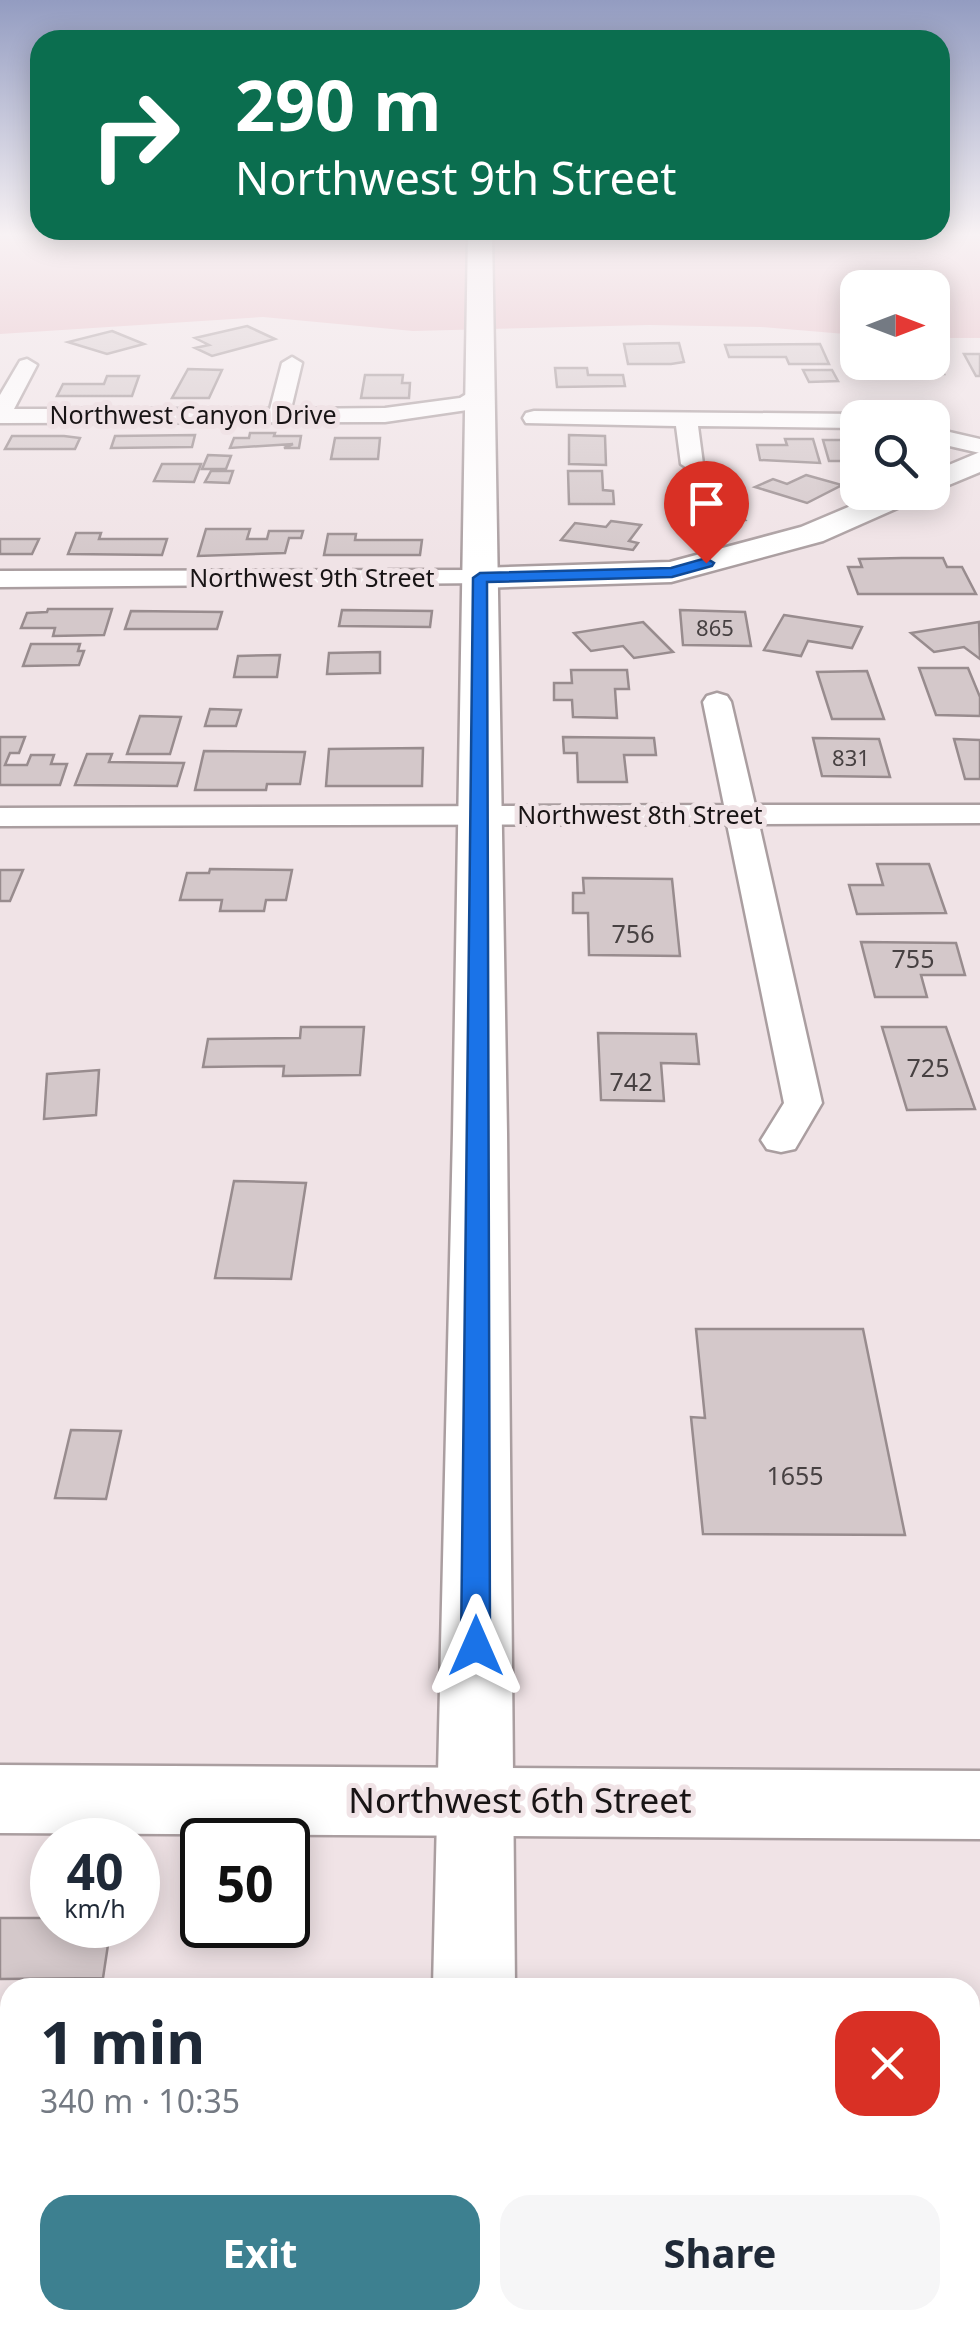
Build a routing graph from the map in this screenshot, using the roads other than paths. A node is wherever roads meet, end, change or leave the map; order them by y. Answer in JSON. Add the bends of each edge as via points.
{"nodes":[{"id":1,"x":478,"y":342,"type":"edge"},
{"id":2,"x":292,"y":363,"type":"dead end"},
{"id":3,"x":27,"y":366,"type":"dead end"},
{"id":4,"x":478,"y":394,"type":"junction"},
{"id":5,"x":0,"y":415,"type":"edge"},
{"id":6,"x":279,"y":415,"type":"junction"},
{"id":7,"x":385,"y":415,"type":"junction"},
{"id":8,"x":534,"y":418,"type":"dead end"},
{"id":9,"x":686,"y":420,"type":"junction"},
{"id":10,"x":840,"y":420,"type":"edge"},
{"id":11,"x":478,"y":432,"type":"junction"},
{"id":12,"x":950,"y":439,"type":"edge"},
{"id":13,"x":980,"y":446,"type":"edge"},
{"id":14,"x":980,"y":461,"type":"edge"},
{"id":15,"x":692,"y":464,"type":"dead end"},
{"id":16,"x":950,"y":474,"type":"edge"},
{"id":17,"x":868,"y":510,"type":"edge"},
{"id":18,"x":480,"y":578,"type":"junction"},
{"id":19,"x":0,"y":579,"type":"edge"},
{"id":20,"x":717,"y":702,"type":"dead end"},
{"id":21,"x":740,"y":814,"type":"junction"},
{"id":22,"x":980,"y":814,"type":"edge"},
{"id":23,"x":480,"y":815,"type":"junction"},
{"id":24,"x":0,"y":816,"type":"edge"},
{"id":25,"x":781,"y":1140,"type":"dead end"},
{"id":26,"x":0,"y":1799,"type":"edge"},
{"id":27,"x":474,"y":1800,"type":"junction"},
{"id":28,"x":980,"y":1805,"type":"edge"},
{"id":29,"x":474,"y":1978,"type":"edge"}],
"edges":[{"from":1,"to":4,"type":"main road"},
{"from":2,"to":6,"type":"street"},
{"from":3,"to":5,"type":"street"},
{"from":4,"to":7,"type":"street","name":"Northwest Canyon Drive","via":[[466,404]]},
{"from":4,"to":11,"type":"main road"},
{"from":5,"to":6,"type":"street","name":"Northwest Canyon Drive"},
{"from":6,"to":7,"type":"street","name":"Northwest Canyon Drive"},
{"from":7,"to":11,"type":"street","name":"Northwest Canyon Drive"},
{"from":8,"to":9,"type":"street"},
{"from":9,"to":10,"type":"street"},
{"from":9,"to":15,"type":"street"},
{"from":11,"to":18,"type":"main road"},
{"from":12,"to":13,"type":"street"},
{"from":14,"to":16,"type":"street"},
{"from":17,"to":18,"type":"street","name":"Northwest 9th Street","via":[[812,534],[672,572]]},
{"from":18,"to":19,"type":"street","name":"Northwest 9th Street"},
{"from":18,"to":23,"type":"main road"},
{"from":20,"to":21,"type":"street"},
{"from":21,"to":22,"type":"street","name":"Northwest 8th Street"},
{"from":21,"to":23,"type":"street","name":"Northwest 8th Street"},
{"from":21,"to":25,"type":"street","via":[[803,1103]]},
{"from":23,"to":24,"type":"street","name":"Northwest 8th Street"},
{"from":23,"to":27,"type":"main road"},
{"from":26,"to":27,"type":"main road","name":"Northwest 6th Street"},
{"from":27,"to":28,"type":"main road","name":"Northwest 6th Street"},
{"from":27,"to":29,"type":"main road"}]}
